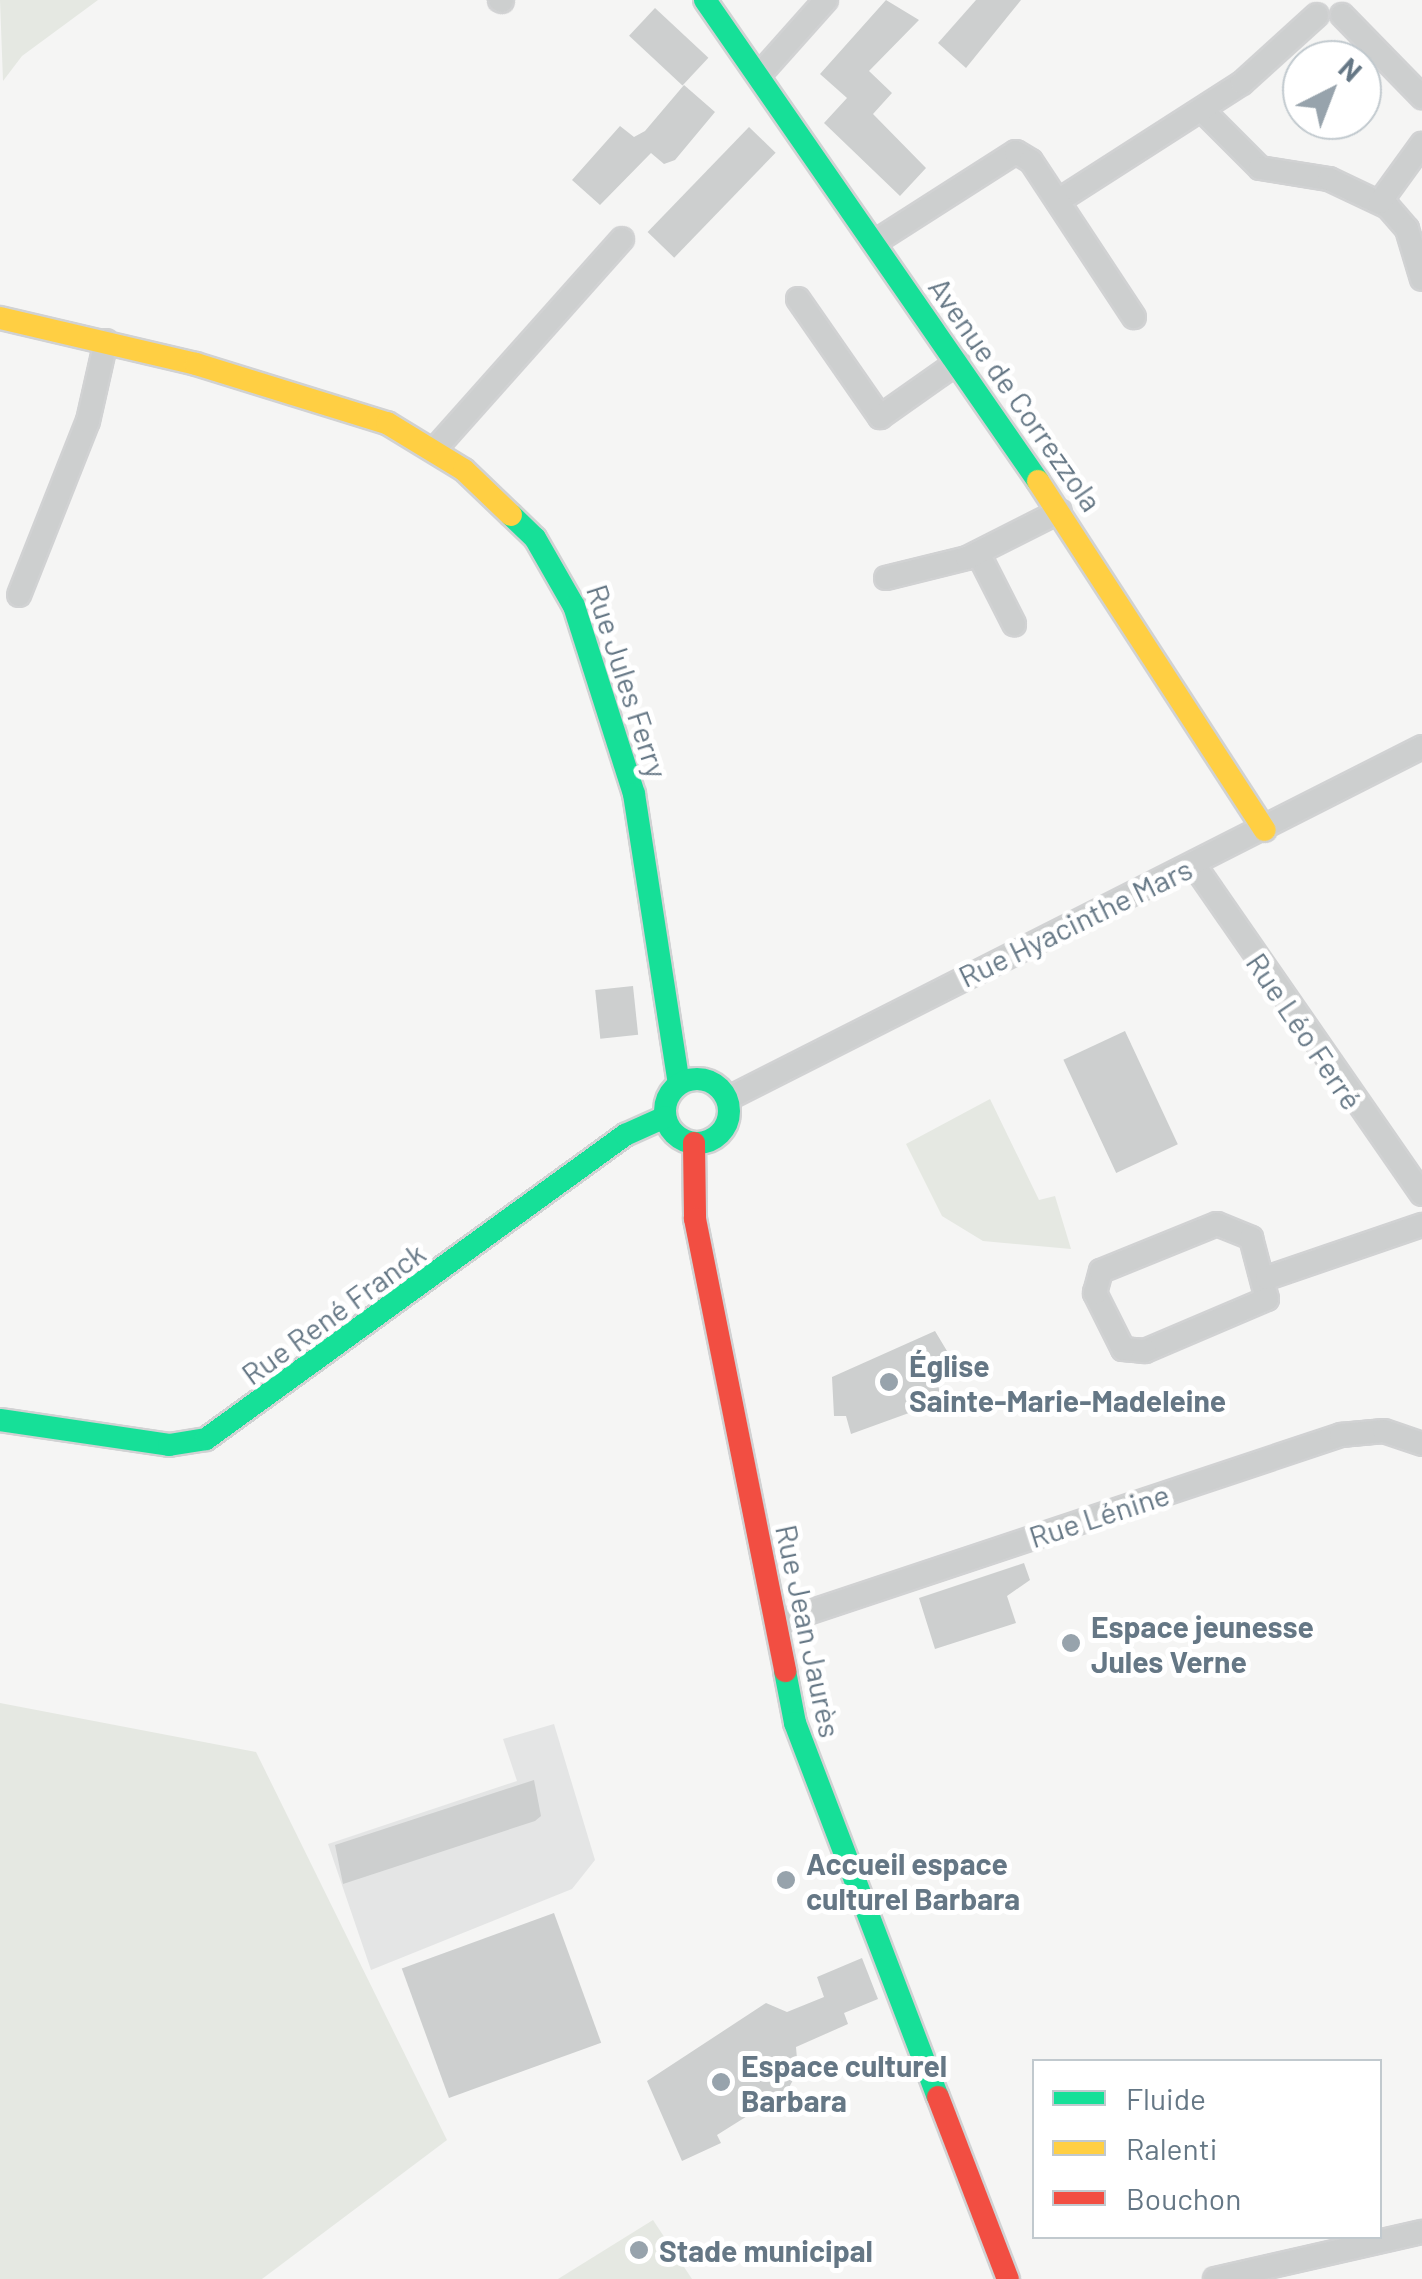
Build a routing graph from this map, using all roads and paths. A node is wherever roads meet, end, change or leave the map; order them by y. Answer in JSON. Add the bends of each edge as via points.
{"nodes":[{"id":1,"x":705,"y":0,"type":"edge"},
{"id":2,"x":826,"y":0,"type":"edge"},
{"id":3,"x":1314,"y":7,"type":"edge"},
{"id":4,"x":1345,"y":7,"type":"edge"},
{"id":5,"x":760,"y":74,"type":"junction"},
{"id":6,"x":1422,"y":97,"type":"edge"},
{"id":7,"x":1202,"y":110,"type":"junction"},
{"id":8,"x":1422,"y":144,"type":"edge"},
{"id":9,"x":1058,"y":201,"type":"junction"},
{"id":10,"x":1380,"y":202,"type":"junction"},
{"id":11,"x":622,"y":239,"type":"dead end"},
{"id":12,"x":875,"y":242,"type":"junction"},
{"id":13,"x":1422,"y":279,"type":"edge"},
{"id":14,"x":798,"y":299,"type":"dead end"},
{"id":15,"x":1134,"y":317,"type":"dead end"},
{"id":16,"x":0,"y":318,"type":"edge"},
{"id":17,"x":106,"y":342,"type":"junction"},
{"id":18,"x":958,"y":362,"type":"junction"},
{"id":19,"x":435,"y":449,"type":"junction"},
{"id":20,"x":1060,"y":511,"type":"junction"},
{"id":21,"x":978,"y":554,"type":"junction"},
{"id":22,"x":886,"y":578,"type":"dead end"},
{"id":23,"x":19,"y":595,"type":"dead end"},
{"id":24,"x":1014,"y":624,"type":"dead end"},
{"id":25,"x":1422,"y":746,"type":"edge"},
{"id":26,"x":1265,"y":830,"type":"junction"},
{"id":27,"x":1194,"y":865,"type":"junction"},
{"id":28,"x":679,"y":1084,"type":"junction"},
{"id":29,"x":727,"y":1099,"type":"junction"},
{"id":30,"x":665,"y":1117,"type":"junction"},
{"id":31,"x":694,"y":1143,"type":"junction"},
{"id":32,"x":1422,"y":1194,"type":"edge"},
{"id":33,"x":1422,"y":1226,"type":"edge"},
{"id":34,"x":1267,"y":1278,"type":"junction"},
{"id":35,"x":0,"y":1420,"type":"edge"},
{"id":36,"x":1422,"y":1444,"type":"edge"},
{"id":37,"x":777,"y":1623,"type":"junction"},
{"id":38,"x":1422,"y":2232,"type":"edge"},
{"id":39,"x":1008,"y":2279,"type":"edge"},
{"id":40,"x":1214,"y":2279,"type":"edge"}],
"edges":[{"from":1,"to":5,"type":"street","name":"Avenue de Correzzola"},
{"from":2,"to":5,"type":"street"},
{"from":3,"to":4,"type":"street"},
{"from":3,"to":7,"type":"street"},
{"from":4,"to":6,"type":"street"},
{"from":5,"to":12,"type":"street","name":"Avenue de Correzzola"},
{"from":7,"to":9,"type":"street"},
{"from":7,"to":10,"type":"street","via":[[1260,168],[1329,180]]},
{"from":8,"to":10,"type":"street"},
{"from":9,"to":12,"type":"street","via":[[1027,157],[1006,152]]},
{"from":9,"to":15,"type":"street"},
{"from":10,"to":13,"type":"street","via":[[1407,229]]},
{"from":11,"to":19,"type":"street"},
{"from":12,"to":18,"type":"street","name":"Avenue de Correzzola"},
{"from":14,"to":18,"type":"street","via":[[880,416]]},
{"from":16,"to":17,"type":"street","name":"Rue Jules Ferry"},
{"from":17,"to":19,"type":"street","name":"Rue Jules Ferry","via":[[373,418]]},
{"from":17,"to":23,"type":"street","via":[[88,421]]},
{"from":18,"to":20,"type":"street","name":"Avenue de Correzzola"},
{"from":19,"to":28,"type":"street","name":"Rue Jules Ferry","via":[[536,538],[574,606],[634,794]]},
{"from":20,"to":21,"type":"street"},
{"from":20,"to":26,"type":"street","name":"Avenue de Correzzola"},
{"from":21,"to":22,"type":"street"},
{"from":21,"to":24,"type":"street"},
{"from":25,"to":26,"type":"street","name":"Rue Hyacinthe Mars"},
{"from":26,"to":27,"type":"street","name":"Rue Hyacinthe Mars"},
{"from":27,"to":29,"type":"street","name":"Rue Hyacinthe Mars"},
{"from":27,"to":32,"type":"street","name":"Rue Léo Ferré"},
{"from":28,"to":29,"type":"street","via":[[707,1080]]},
{"from":28,"to":30,"type":"street"},
{"from":29,"to":31,"type":"street","via":[[723,1131]]},
{"from":30,"to":31,"type":"street","via":[[675,1135]]},
{"from":30,"to":35,"type":"street","name":"Rue René Franck","via":[[626,1135],[206,1439],[169,1445]]},
{"from":31,"to":37,"type":"street","name":"Rue Jean Jaurès","via":[[695,1219]]},
{"from":33,"to":34,"type":"street"},
{"from":34,"to":34,"type":"street","via":[[1269,1292],[1256,1309],[1138,1352],[1111,1338],[1095,1293],[1108,1266],[1225,1224],[1251,1238]]},
{"from":36,"to":37,"type":"street","name":"Rue Lénine","via":[[1384,1430],[1352,1432]]},
{"from":37,"to":39,"type":"street","name":"Rue Jean Jaurès","via":[[804,1754]]},
{"from":38,"to":40,"type":"street"}]}
